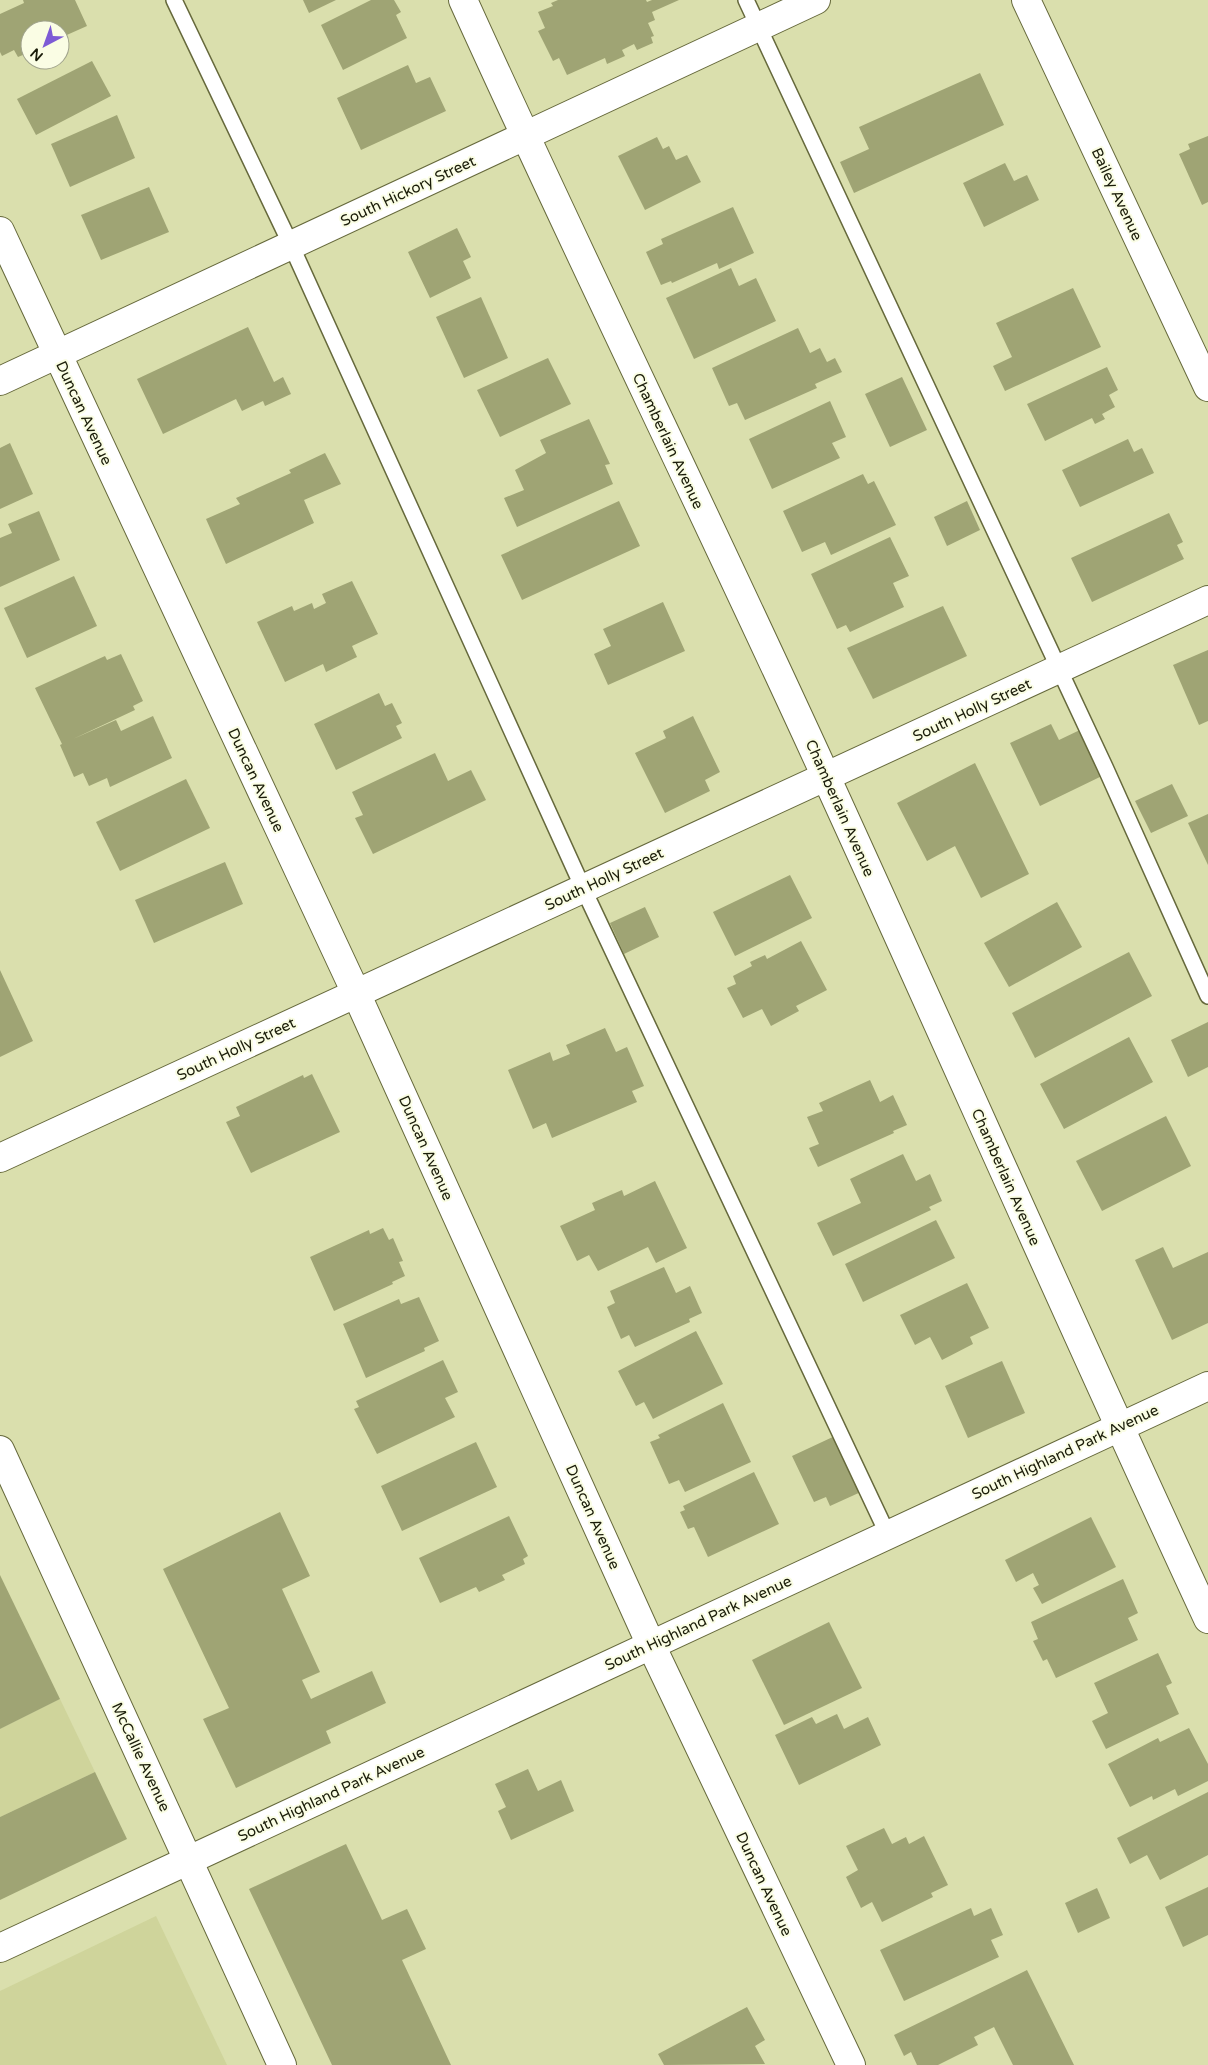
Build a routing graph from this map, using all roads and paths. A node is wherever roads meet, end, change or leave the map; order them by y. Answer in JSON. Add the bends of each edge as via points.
{"nodes":[{"id":1,"x":174,"y":0,"type":"edge"},
{"id":2,"x":463,"y":0,"type":"edge"},
{"id":3,"x":746,"y":0,"type":"edge"},
{"id":4,"x":816,"y":0,"type":"edge"},
{"id":5,"x":1026,"y":0,"type":"edge"},
{"id":6,"x":758,"y":26,"type":"junction"},
{"id":7,"x":525,"y":137,"type":"junction"},
{"id":8,"x":0,"y":231,"type":"edge"},
{"id":9,"x":291,"y":245,"type":"junction"},
{"id":10,"x":57,"y":354,"type":"junction"},
{"id":11,"x":0,"y":381,"type":"edge"},
{"id":12,"x":1208,"y":387,"type":"edge"},
{"id":13,"x":1208,"y":600,"type":"edge"},
{"id":14,"x":1058,"y":670,"type":"junction"},
{"id":15,"x":826,"y":776,"type":"junction"},
{"id":16,"x":583,"y":888,"type":"junction"},
{"id":17,"x":356,"y":994,"type":"junction"},
{"id":18,"x":1208,"y":996,"type":"edge"},
{"id":19,"x":0,"y":1158,"type":"edge"},
{"id":20,"x":1208,"y":1386,"type":"edge"},
{"id":21,"x":1119,"y":1428,"type":"junction"},
{"id":22,"x":0,"y":1450,"type":"edge"},
{"id":23,"x":888,"y":1535,"type":"junction"},
{"id":24,"x":1208,"y":1619,"type":"edge"},
{"id":25,"x":651,"y":1645,"type":"junction"},
{"id":26,"x":188,"y":1860,"type":"junction"},
{"id":27,"x":0,"y":1948,"type":"edge"},
{"id":28,"x":282,"y":2065,"type":"edge"},
{"id":29,"x":851,"y":2065,"type":"edge"}],
"edges":[{"from":1,"to":9,"type":"lane"},
{"from":2,"to":7,"type":"street","name":"Chamberlain Avenue"},
{"from":3,"to":6,"type":"lane"},
{"from":4,"to":6,"type":"street","name":"South Hickory Street"},
{"from":5,"to":12,"type":"street","name":"Bailey Avenue"},
{"from":6,"to":7,"type":"street","name":"South Hickory Street"},
{"from":6,"to":14,"type":"lane"},
{"from":7,"to":9,"type":"street","name":"South Hickory Street"},
{"from":7,"to":15,"type":"street","name":"Chamberlain Avenue"},
{"from":8,"to":10,"type":"street","name":"Duncan Avenue"},
{"from":9,"to":10,"type":"street","name":"South Hickory Street"},
{"from":9,"to":16,"type":"lane"},
{"from":10,"to":11,"type":"street","name":"South Hickory Street"},
{"from":10,"to":17,"type":"street","name":"Duncan Avenue"},
{"from":13,"to":14,"type":"street","name":"South Holly Street"},
{"from":14,"to":15,"type":"street","name":"South Holly Street"},
{"from":14,"to":18,"type":"lane"},
{"from":15,"to":16,"type":"street","name":"South Holly Street"},
{"from":15,"to":21,"type":"street","name":"Chamberlain Avenue"},
{"from":16,"to":17,"type":"street","name":"South Holly Street"},
{"from":16,"to":23,"type":"lane"},
{"from":17,"to":19,"type":"street","name":"South Holly Street"},
{"from":17,"to":25,"type":"street","name":"Duncan Avenue"},
{"from":20,"to":21,"type":"street","name":"South Highland Park Avenue"},
{"from":21,"to":23,"type":"street","name":"South Highland Park Avenue"},
{"from":21,"to":24,"type":"street","name":"Chamberlain Avenue"},
{"from":22,"to":26,"type":"street","name":"McCallie Avenue"},
{"from":23,"to":25,"type":"street","name":"South Highland Park Avenue"},
{"from":25,"to":26,"type":"street","name":"South Highland Park Avenue"},
{"from":25,"to":29,"type":"street","name":"Duncan Avenue"},
{"from":26,"to":27,"type":"street","name":"South Highland Park Avenue"},
{"from":26,"to":28,"type":"street","name":"McCallie Avenue"}]}
